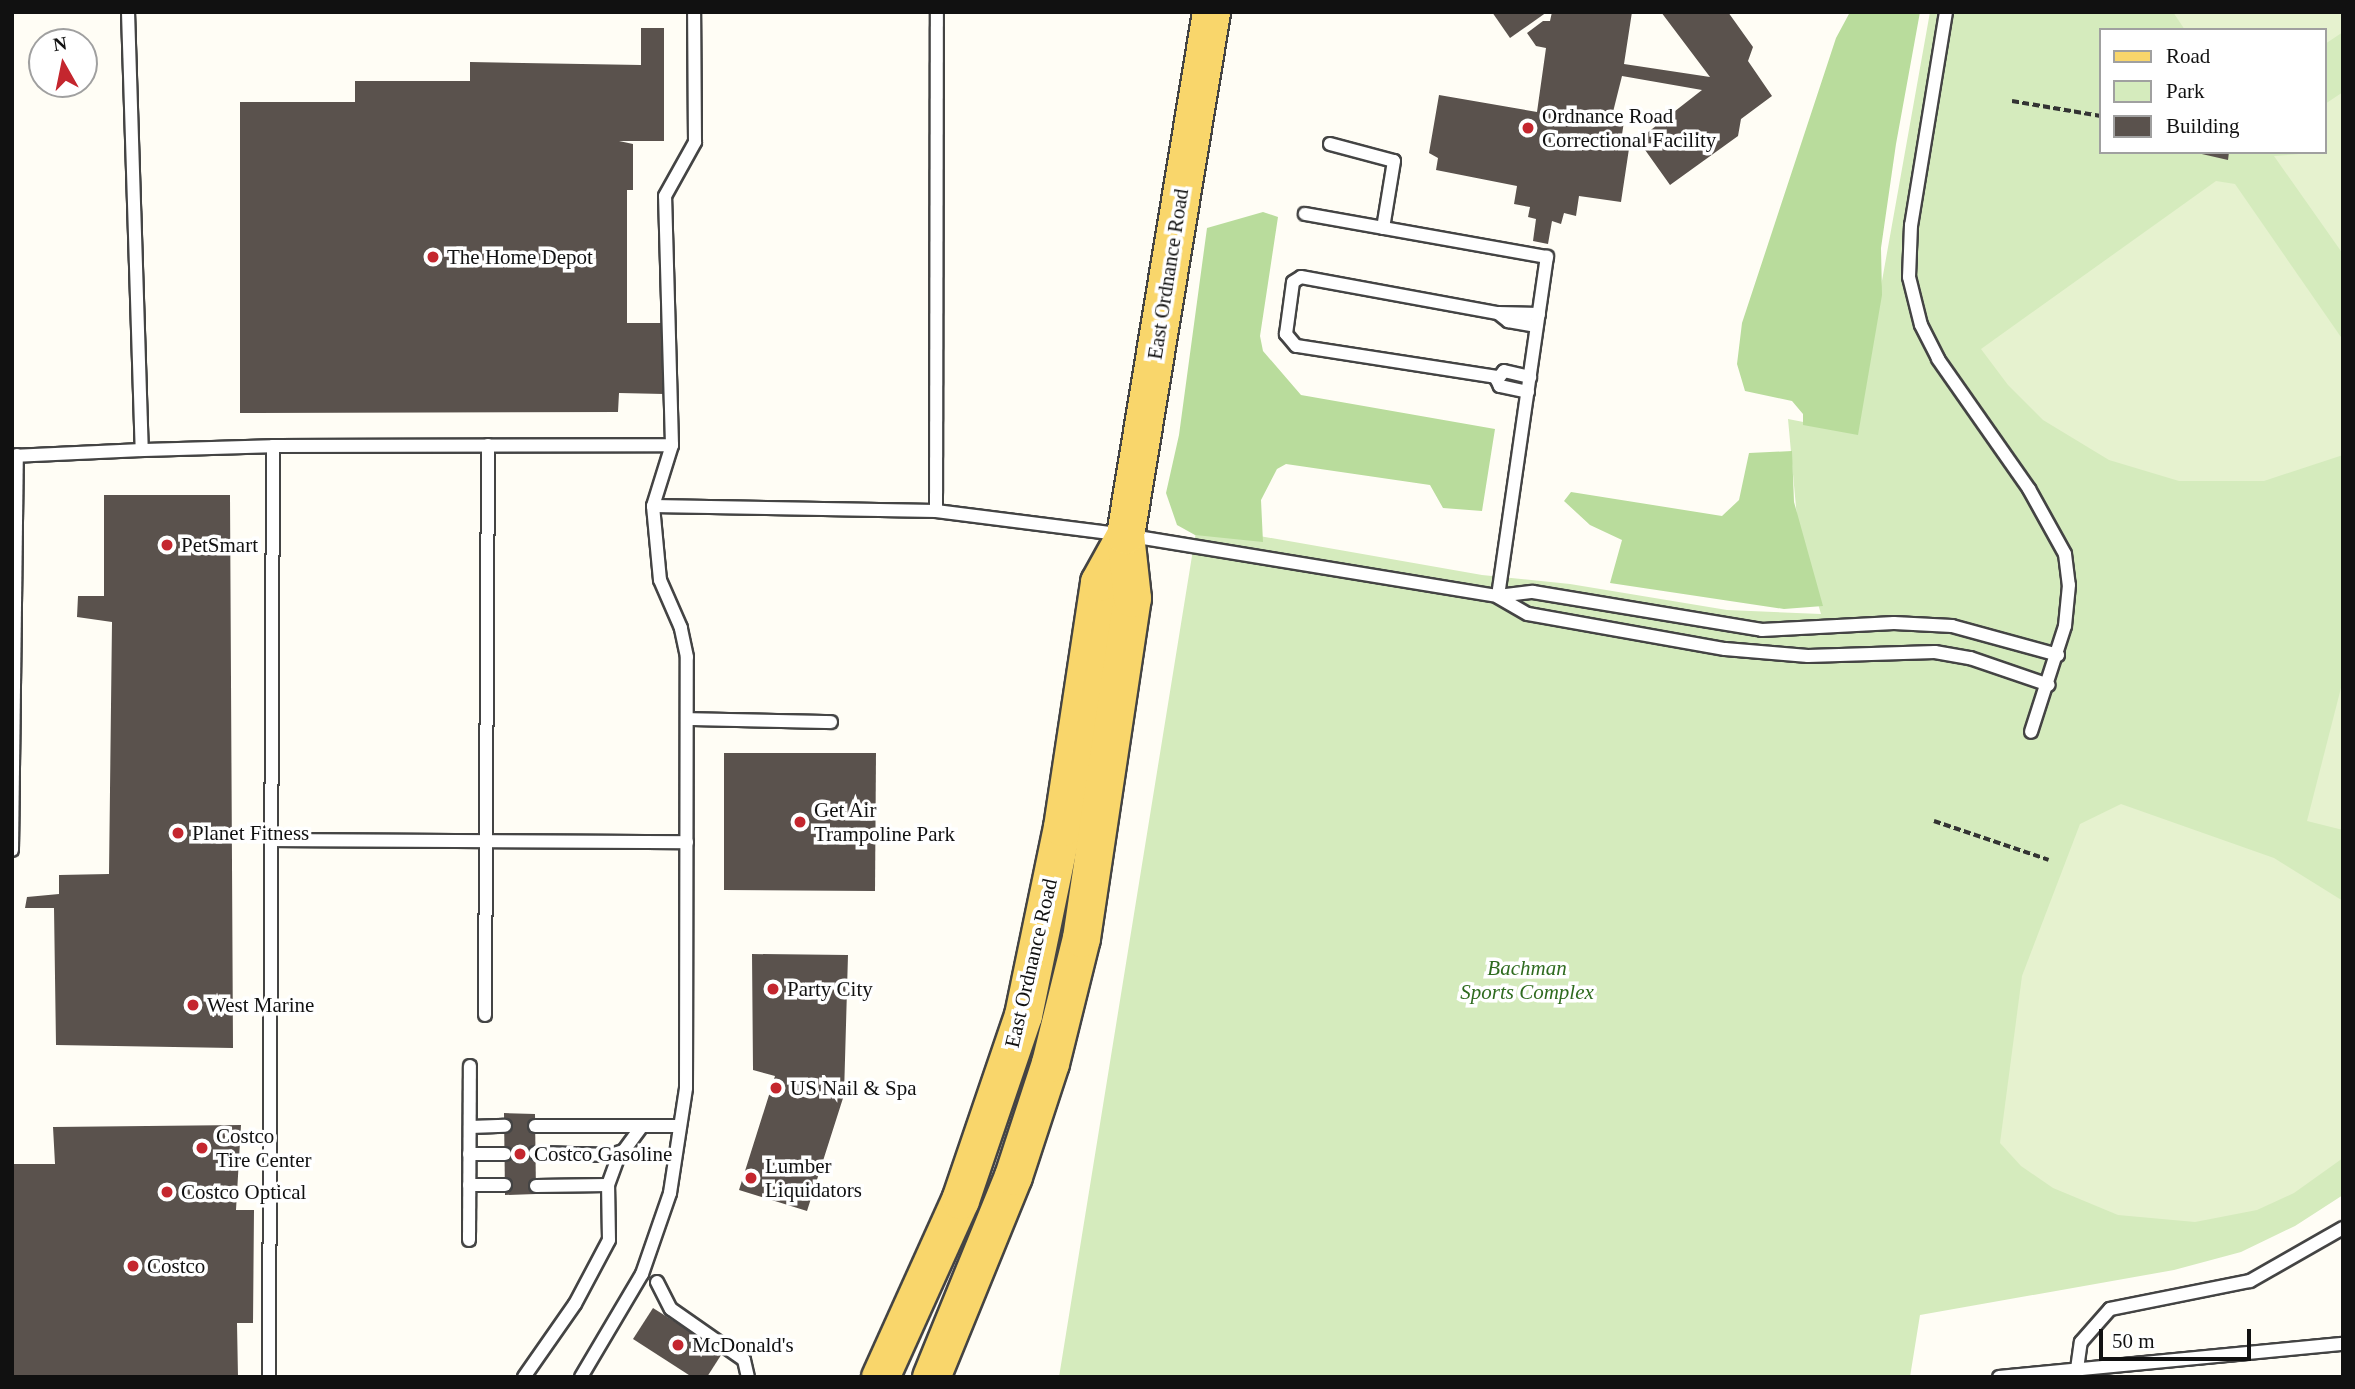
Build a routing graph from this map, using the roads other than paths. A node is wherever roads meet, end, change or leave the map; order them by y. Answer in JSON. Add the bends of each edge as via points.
{"nodes":[{"id":1,"x":128,"y":12,"type":"edge"},
{"id":2,"x":694,"y":12,"type":"edge"},
{"id":3,"x":937,"y":12,"type":"edge"},
{"id":4,"x":1211,"y":12,"type":"edge"},
{"id":5,"x":1946,"y":12,"type":"edge"},
{"id":6,"x":1330,"y":144,"type":"dead end"},
{"id":7,"x":1305,"y":214,"type":"dead end"},
{"id":8,"x":1383,"y":228,"type":"junction"},
{"id":9,"x":1538,"y":320,"type":"junction"},
{"id":10,"x":1497,"y":377,"type":"junction"},
{"id":11,"x":1530,"y":377,"type":"junction"},
{"id":12,"x":1528,"y":392,"type":"junction"},
{"id":13,"x":488,"y":445,"type":"junction"},
{"id":14,"x":673,"y":445,"type":"junction"},
{"id":15,"x":273,"y":446,"type":"junction"},
{"id":16,"x":142,"y":450,"type":"junction"},
{"id":17,"x":15,"y":456,"type":"edge"},
{"id":18,"x":653,"y":506,"type":"junction"},
{"id":19,"x":936,"y":510,"type":"junction"},
{"id":20,"x":1125,"y":535,"type":"junction"},
{"id":21,"x":1498,"y":596,"type":"junction"},
{"id":22,"x":2058,"y":655,"type":"junction"},
{"id":23,"x":2049,"y":685,"type":"junction"},
{"id":24,"x":687,"y":719,"type":"junction"},
{"id":25,"x":831,"y":722,"type":"dead end"},
{"id":26,"x":2031,"y":732,"type":"dead end"},
{"id":27,"x":271,"y":839,"type":"junction"},
{"id":28,"x":486,"y":841,"type":"junction"},
{"id":29,"x":687,"y":842,"type":"junction"},
{"id":30,"x":12,"y":850,"type":"edge"},
{"id":31,"x":485,"y":1015,"type":"dead end"},
{"id":32,"x":470,"y":1066,"type":"dead end"},
{"id":33,"x":505,"y":1126,"type":"dead end"},
{"id":34,"x":535,"y":1126,"type":"dead end"},
{"id":35,"x":642,"y":1126,"type":"junction"},
{"id":36,"x":680,"y":1126,"type":"junction"},
{"id":37,"x":470,"y":1127,"type":"junction"},
{"id":38,"x":624,"y":1151,"type":"junction"},
{"id":39,"x":535,"y":1153,"type":"dead end"},
{"id":40,"x":470,"y":1154,"type":"junction"},
{"id":41,"x":505,"y":1154,"type":"dead end"},
{"id":42,"x":469,"y":1185,"type":"junction"},
{"id":43,"x":505,"y":1185,"type":"dead end"},
{"id":44,"x":608,"y":1185,"type":"junction"},
{"id":45,"x":536,"y":1186,"type":"dead end"},
{"id":46,"x":2343,"y":1228,"type":"edge"},
{"id":47,"x":469,"y":1240,"type":"dead end"},
{"id":48,"x":657,"y":1282,"type":"dead end"},
{"id":49,"x":2343,"y":1344,"type":"edge"},
{"id":50,"x":2077,"y":1369,"type":"junction"},
{"id":51,"x":269,"y":1377,"type":"edge"},
{"id":52,"x":524,"y":1377,"type":"edge"},
{"id":53,"x":581,"y":1377,"type":"edge"},
{"id":54,"x":748,"y":1377,"type":"edge"},
{"id":55,"x":880,"y":1377,"type":"edge"},
{"id":56,"x":931,"y":1377,"type":"edge"},
{"id":57,"x":1999,"y":1377,"type":"edge"}],
"edges":[{"from":1,"to":16,"type":"lane"},
{"from":2,"to":14,"type":"lane","via":[[695,142],[665,196]]},
{"from":3,"to":19,"type":"lane"},
{"from":4,"to":20,"type":"main road","name":"East Ordnance Road"},
{"from":5,"to":22,"type":"lane","via":[[1911,225],[1909,277],[1921,325],[1938,359],[2058,536],[2069,585]]},
{"from":6,"to":8,"type":"lane","via":[[1394,161]]},
{"from":7,"to":8,"type":"lane"},
{"from":8,"to":9,"type":"lane","via":[[1547,257]]},
{"from":9,"to":10,"type":"lane","via":[[1508,321],[1498,313],[1301,277],[1293,282],[1286,334],[1296,345]]},
{"from":9,"to":11,"type":"lane"},
{"from":10,"to":11,"type":"lane","via":[[1504,371]]},
{"from":10,"to":12,"type":"lane","via":[[1500,386]]},
{"from":11,"to":12,"type":"lane"},
{"from":12,"to":21,"type":"lane"},
{"from":13,"to":14,"type":"lane"},
{"from":13,"to":15,"type":"lane"},
{"from":13,"to":28,"type":"lane"},
{"from":14,"to":18,"type":"lane"},
{"from":15,"to":16,"type":"lane"},
{"from":15,"to":27,"type":"lane"},
{"from":16,"to":17,"type":"lane"},
{"from":17,"to":30,"type":"lane"},
{"from":18,"to":19,"type":"lane"},
{"from":18,"to":24,"type":"lane","via":[[660,580],[681,628],[687,657]]},
{"from":19,"to":20,"type":"lane"},
{"from":20,"to":21,"type":"lane"},
{"from":20,"to":55,"type":"main road","name":"East Ordnance Road","via":[[1099,582],[1062,827],[1023,1015],[960,1200]]},
{"from":20,"to":56,"type":"main road","name":"East Ordnance Road","via":[[1132,598],[1081,938],[1050,1063],[1013,1176]]},
{"from":21,"to":22,"type":"lane","via":[[1533,592],[1762,630],[1895,623],[1952,626]]},
{"from":21,"to":23,"type":"lane","via":[[1528,614],[1725,649],[1808,656],[1935,652],[1970,658]]},
{"from":22,"to":23,"type":"lane"},
{"from":23,"to":26,"type":"lane"},
{"from":24,"to":25,"type":"lane"},
{"from":24,"to":29,"type":"lane"},
{"from":27,"to":28,"type":"lane"},
{"from":27,"to":51,"type":"lane"},
{"from":28,"to":29,"type":"lane"},
{"from":28,"to":31,"type":"lane"},
{"from":29,"to":36,"type":"lane","via":[[686,1088]]},
{"from":32,"to":37,"type":"lane"},
{"from":33,"to":37,"type":"lane"},
{"from":34,"to":35,"type":"lane"},
{"from":35,"to":36,"type":"lane"},
{"from":35,"to":38,"type":"lane"},
{"from":36,"to":53,"type":"lane","via":[[670,1193],[642,1274]]},
{"from":37,"to":40,"type":"lane"},
{"from":38,"to":39,"type":"lane","via":[[611,1155]]},
{"from":38,"to":44,"type":"lane"},
{"from":40,"to":41,"type":"lane"},
{"from":40,"to":42,"type":"lane"},
{"from":42,"to":43,"type":"lane"},
{"from":42,"to":47,"type":"lane"},
{"from":44,"to":45,"type":"lane"},
{"from":44,"to":52,"type":"lane","via":[[608,1240],[575,1304]]},
{"from":46,"to":50,"type":"lane","via":[[2250,1281],[2110,1309],[2081,1342]]},
{"from":48,"to":54,"type":"lane","via":[[671,1309],[744,1360]]},
{"from":49,"to":50,"type":"lane"},
{"from":50,"to":57,"type":"lane"}]}
